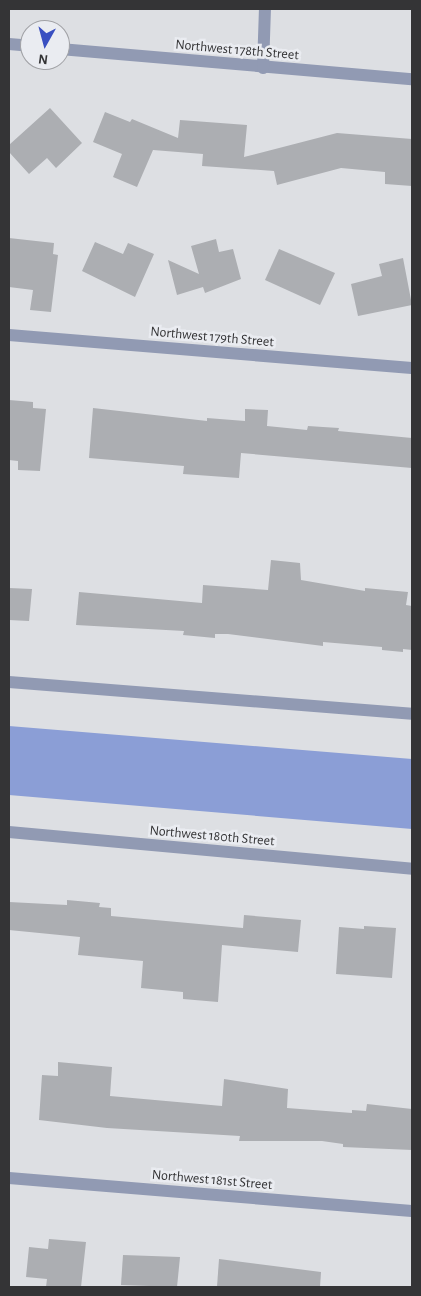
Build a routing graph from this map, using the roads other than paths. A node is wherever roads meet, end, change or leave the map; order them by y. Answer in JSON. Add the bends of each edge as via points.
{"nodes":[{"id":1,"x":265,"y":9,"type":"edge"},
{"id":2,"x":70,"y":50,"type":"edge"},
{"id":3,"x":263,"y":68,"type":"junction"},
{"id":4,"x":412,"y":79,"type":"edge"},
{"id":5,"x":9,"y":335,"type":"edge"},
{"id":6,"x":412,"y":368,"type":"edge"},
{"id":7,"x":9,"y":682,"type":"edge"},
{"id":8,"x":412,"y":714,"type":"edge"},
{"id":9,"x":9,"y":832,"type":"edge"},
{"id":10,"x":412,"y":869,"type":"edge"},
{"id":11,"x":9,"y":1178,"type":"edge"},
{"id":12,"x":412,"y":1211,"type":"edge"}],
"edges":[{"from":1,"to":3,"type":"street"},
{"from":2,"to":3,"type":"street","name":"Northwest 178th Street"},
{"from":3,"to":4,"type":"street","name":"Northwest 178th Street"},
{"from":5,"to":6,"type":"street","name":"Northwest 179th Street"},
{"from":7,"to":8,"type":"street"},
{"from":9,"to":10,"type":"street","name":"Northwest 180th Street"},
{"from":11,"to":12,"type":"street","name":"Northwest 181st Street"}]}
